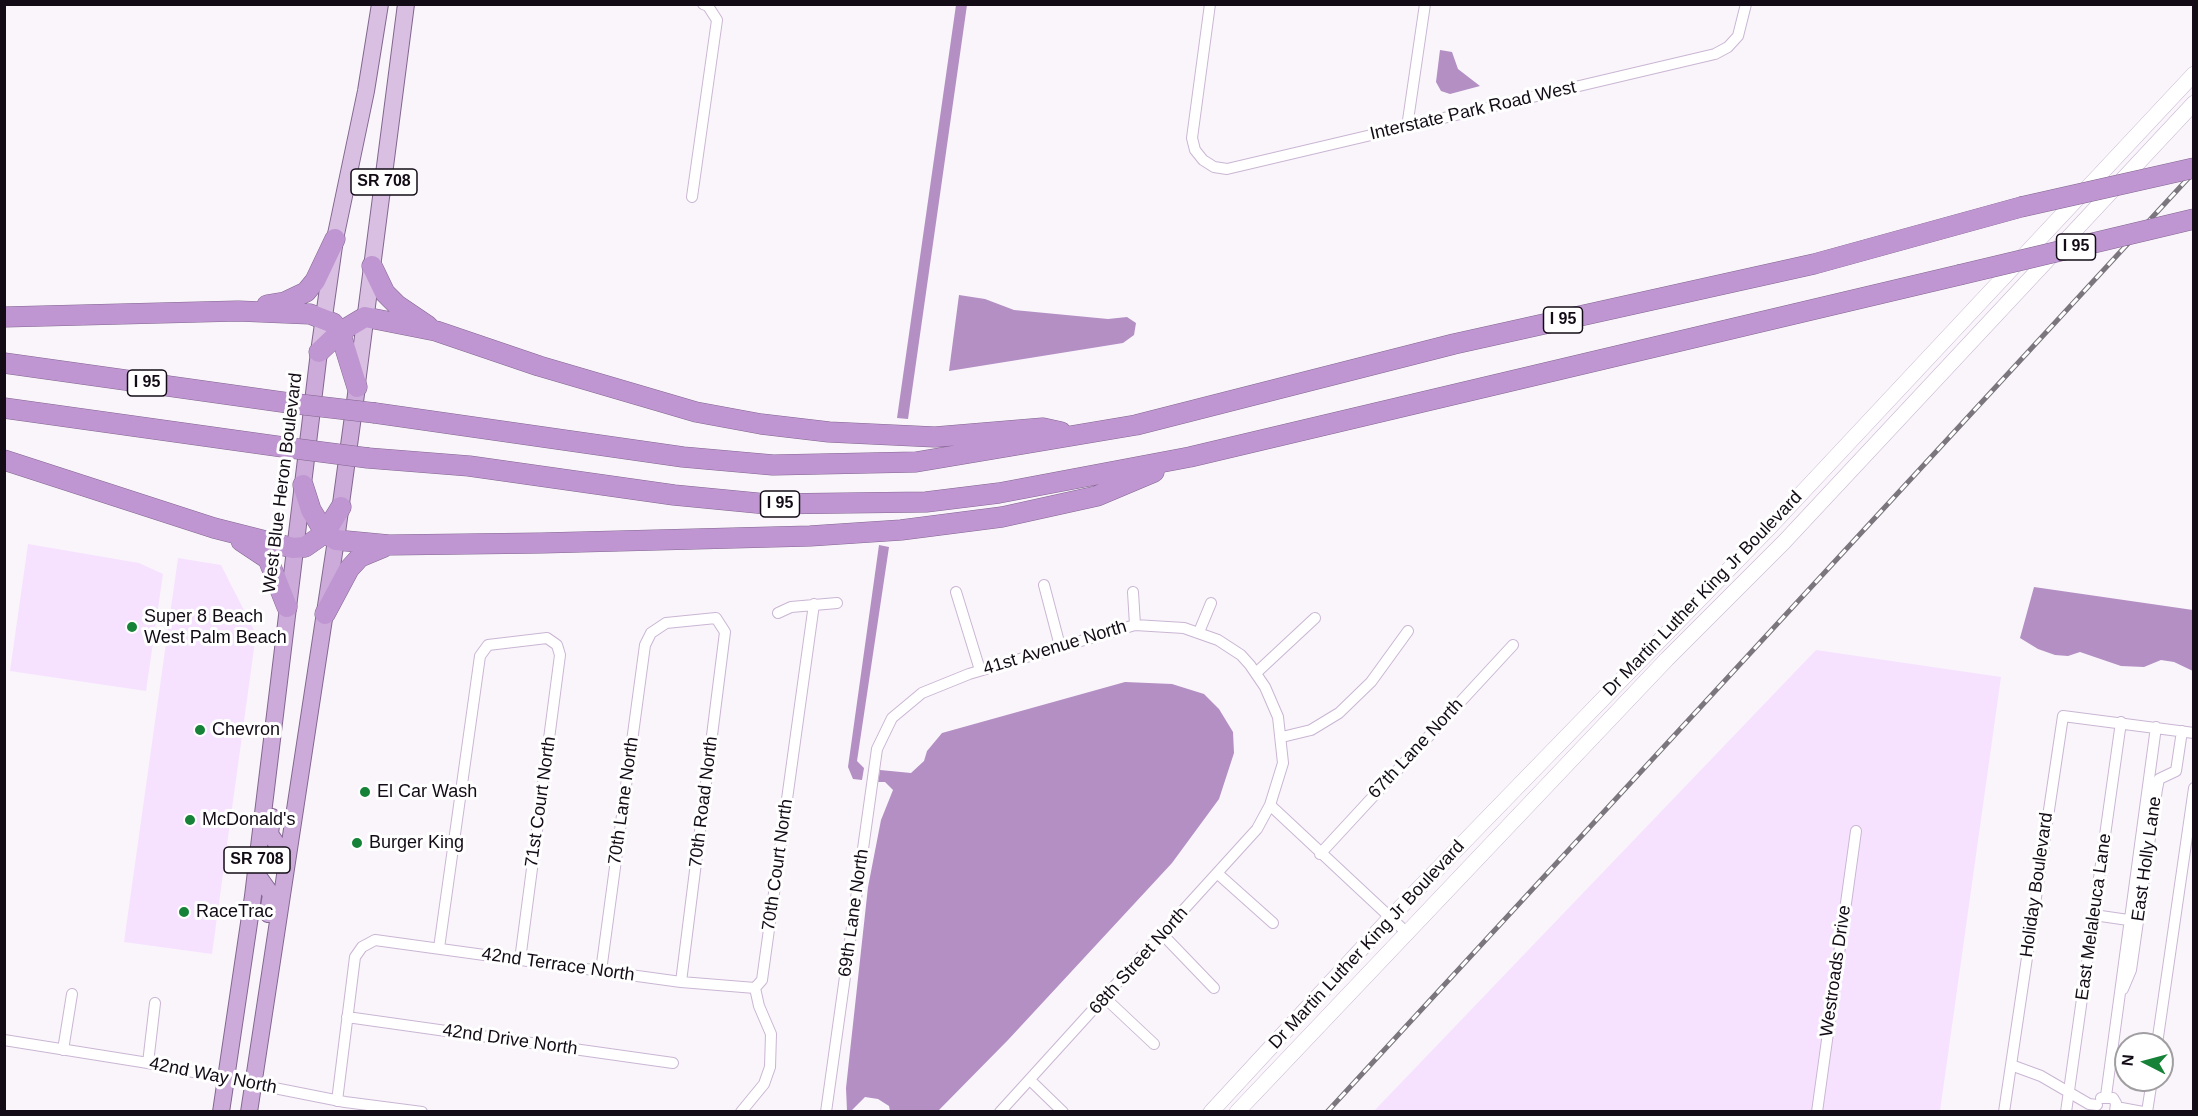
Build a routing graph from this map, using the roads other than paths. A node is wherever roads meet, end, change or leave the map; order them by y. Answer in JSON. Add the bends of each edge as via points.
{"nodes":[{"id":1,"x":380,"y":4,"type":"edge"},
{"id":2,"x":406,"y":4,"type":"edge"},
{"id":3,"x":703,"y":4,"type":"edge"},
{"id":4,"x":1210,"y":4,"type":"edge"},
{"id":5,"x":1425,"y":4,"type":"edge"},
{"id":6,"x":1746,"y":4,"type":"edge"},
{"id":7,"x":2193,"y":74,"type":"edge"},
{"id":8,"x":2193,"y":103,"type":"edge"},
{"id":9,"x":1407,"y":127,"type":"junction"},
{"id":10,"x":2193,"y":168,"type":"edge"},
{"id":11,"x":692,"y":197,"type":"dead end"},
{"id":12,"x":2193,"y":219,"type":"edge"},
{"id":13,"x":334,"y":239,"type":"junction"},
{"id":14,"x":372,"y":266,"type":"junction"},
{"id":15,"x":238,"y":311,"type":"junction"},
{"id":16,"x":4,"y":317,"type":"edge"},
{"id":17,"x":366,"y":317,"type":"junction"},
{"id":18,"x":322,"y":319,"type":"junction"},
{"id":19,"x":436,"y":331,"type":"junction"},
{"id":20,"x":340,"y":332,"type":"junction"},
{"id":21,"x":1943,"y":342,"type":"junction"},
{"id":22,"x":319,"y":352,"type":"junction"},
{"id":23,"x":4,"y":363,"type":"edge"},
{"id":24,"x":357,"y":387,"type":"junction"},
{"id":25,"x":4,"y":408,"type":"edge"},
{"id":26,"x":1078,"y":435,"type":"junction"},
{"id":27,"x":1864,"y":455,"type":"junction"},
{"id":28,"x":1190,"y":457,"type":"junction"},
{"id":29,"x":4,"y":460,"type":"edge"},
{"id":30,"x":303,"y":485,"type":"junction"},
{"id":31,"x":341,"y":507,"type":"joint"},
{"id":32,"x":214,"y":528,"type":"junction"},
{"id":33,"x":331,"y":537,"type":"junction"},
{"id":34,"x":389,"y":545,"type":"junction"},
{"id":35,"x":293,"y":548,"type":"junction"},
{"id":36,"x":1044,"y":585,"type":"dead end"},
{"id":37,"x":956,"y":592,"type":"dead end"},
{"id":38,"x":1133,"y":592,"type":"dead end"},
{"id":39,"x":837,"y":603,"type":"dead end"},
{"id":40,"x":1211,"y":603,"type":"dead end"},
{"id":41,"x":814,"y":604,"type":"junction"},
{"id":42,"x":287,"y":607,"type":"junction"},
{"id":43,"x":325,"y":614,"type":"junction"},
{"id":44,"x":778,"y":614,"type":"dead end"},
{"id":45,"x":1315,"y":618,"type":"dead end"},
{"id":46,"x":1135,"y":624,"type":"junction"},
{"id":47,"x":1408,"y":631,"type":"dead end"},
{"id":48,"x":1199,"y":632,"type":"junction"},
{"id":49,"x":651,"y":633,"type":"joint"},
{"id":50,"x":1513,"y":645,"type":"dead end"},
{"id":51,"x":1060,"y":646,"type":"junction"},
{"id":52,"x":980,"y":670,"type":"junction"},
{"id":53,"x":1256,"y":673,"type":"junction"},
{"id":54,"x":892,"y":718,"type":"joint"},
{"id":55,"x":2121,"y":722,"type":"junction"},
{"id":56,"x":2156,"y":728,"type":"junction"},
{"id":57,"x":2188,"y":732,"type":"edge"},
{"id":58,"x":1282,"y":737,"type":"junction"},
{"id":59,"x":270,"y":754,"type":"junction"},
{"id":60,"x":2193,"y":788,"type":"edge"},
{"id":61,"x":1270,"y":805,"type":"junction"},
{"id":62,"x":1856,"y":831,"type":"dead end"},
{"id":63,"x":1320,"y":854,"type":"junction"},
{"id":64,"x":287,"y":859,"type":"junction"},
{"id":65,"x":256,"y":873,"type":"junction"},
{"id":66,"x":1217,"y":873,"type":"junction"},
{"id":67,"x":2094,"y":915,"type":"junction"},
{"id":68,"x":1390,"y":918,"type":"junction"},
{"id":69,"x":2133,"y":921,"type":"junction"},
{"id":70,"x":1273,"y":923,"type":"dead end"},
{"id":71,"x":1407,"y":933,"type":"junction"},
{"id":72,"x":1163,"y":935,"type":"junction"},
{"id":73,"x":439,"y":948,"type":"junction"},
{"id":74,"x":520,"y":960,"type":"junction"},
{"id":75,"x":601,"y":971,"type":"junction"},
{"id":76,"x":681,"y":982,"type":"junction"},
{"id":77,"x":268,"y":983,"type":"junction"},
{"id":78,"x":755,"y":988,"type":"junction"},
{"id":79,"x":1214,"y":988,"type":"dead end"},
{"id":80,"x":72,"y":994,"type":"dead end"},
{"id":81,"x":1105,"y":998,"type":"junction"},
{"id":82,"x":155,"y":1003,"type":"dead end"},
{"id":83,"x":347,"y":1017,"type":"junction"},
{"id":84,"x":2159,"y":1032,"type":"edge"},
{"id":85,"x":4,"y":1040,"type":"edge"},
{"id":86,"x":1154,"y":1044,"type":"dead end"},
{"id":87,"x":63,"y":1050,"type":"junction"},
{"id":88,"x":148,"y":1063,"type":"junction"},
{"id":89,"x":673,"y":1063,"type":"dead end"},
{"id":90,"x":2011,"y":1065,"type":"junction"},
{"id":91,"x":225,"y":1078,"type":"junction"},
{"id":92,"x":1030,"y":1080,"type":"junction"},
{"id":93,"x":253,"y":1084,"type":"junction"},
{"id":94,"x":2149,"y":1092,"type":"edge"},
{"id":95,"x":2068,"y":1094,"type":"junction"},
{"id":96,"x":2106,"y":1096,"type":"junction"},
{"id":97,"x":337,"y":1101,"type":"junction"},
{"id":98,"x":2098,"y":1108,"type":"edge"},
{"id":99,"x":2116,"y":1109,"type":"edge"},
{"id":100,"x":401,"y":1110,"type":"edge"},
{"id":101,"x":221,"y":1112,"type":"edge"},
{"id":102,"x":249,"y":1112,"type":"edge"},
{"id":103,"x":422,"y":1112,"type":"edge"},
{"id":104,"x":741,"y":1112,"type":"edge"},
{"id":105,"x":826,"y":1112,"type":"edge"},
{"id":106,"x":1000,"y":1112,"type":"edge"},
{"id":107,"x":1063,"y":1112,"type":"edge"},
{"id":108,"x":1210,"y":1112,"type":"edge"},
{"id":109,"x":1237,"y":1112,"type":"edge"},
{"id":110,"x":1817,"y":1112,"type":"edge"},
{"id":111,"x":2004,"y":1112,"type":"edge"},
{"id":112,"x":2066,"y":1112,"type":"edge"},
{"id":113,"x":2145,"y":1112,"type":"edge"}],
"edges":[{"from":1,"to":13,"type":"main road","name":"West Blue Heron Boulevard","number":"SR 708"},
{"from":2,"to":14,"type":"main road","number":"SR 708"},
{"from":3,"to":11,"type":"street","via":[[717,20]]},
{"from":4,"to":9,"type":"street","name":"Interstate Park Road West","via":[[1192,131],[1195,150],[1203,160],[1220,169],[1234,168]]},
{"from":5,"to":9,"type":"street"},
{"from":6,"to":9,"type":"street","name":"Interstate Park Road West","via":[[1738,36],[1715,54]]},
{"from":7,"to":21,"type":"main road","name":"Dr Martin Luther King Jr Boulevard"},
{"from":8,"to":27,"type":"main road","name":"Dr Martin Luther King Jr Boulevard"},
{"from":10,"to":26,"type":"highway","number":"I 95","bridge":true,"via":[[2021,207],[1814,264],[1454,344],[1136,425]]},
{"from":12,"to":28,"type":"highway","number":"I 95","bridge":true},
{"from":13,"to":15,"type":"highway","via":[[306,292],[285,302]]},
{"from":13,"to":18,"type":"main road","name":"West Blue Heron Boulevard","number":"SR 708"},
{"from":14,"to":17,"type":"main road","number":"SR 708"},
{"from":14,"to":19,"type":"highway","via":[[385,293]]},
{"from":15,"to":16,"type":"highway"},
{"from":15,"to":18,"type":"highway","via":[[296,312]]},
{"from":17,"to":19,"type":"highway"},
{"from":17,"to":20,"type":"highway"},
{"from":17,"to":24,"type":"main road","number":"SR 708"},
{"from":18,"to":20,"type":"highway","via":[[333,323]]},
{"from":18,"to":22,"type":"main road","name":"West Blue Heron Boulevard","number":"SR 708"},
{"from":19,"to":26,"type":"highway","via":[[696,412],[761,424],[935,437],[1043,428]]},
{"from":20,"to":22,"type":"highway"},
{"from":20,"to":24,"type":"highway"},
{"from":21,"to":27,"type":"main road","via":[[1935,365],[1865,438]]},
{"from":21,"to":68,"type":"main road","name":"Dr Martin Luther King Jr Boulevard","via":[[1770,528]]},
{"from":22,"to":30,"type":"highway","name":"West Blue Heron Boulevard","number":"SR 708"},
{"from":23,"to":26,"type":"highway","number":"I 95","bridge":true,"via":[[683,457],[773,465],[916,462]]},
{"from":24,"to":31,"type":"highway","number":"SR 708"},
{"from":25,"to":28,"type":"highway","number":"I 95","bridge":true,"via":[[368,458],[469,466],[767,504],[926,502],[999,493]]},
{"from":27,"to":71,"type":"main road","name":"Dr Martin Luther King Jr Boulevard"},
{"from":28,"to":34,"type":"highway","via":[[1097,496],[1002,517],[901,530],[810,536]]},
{"from":29,"to":32,"type":"highway"},
{"from":30,"to":33,"type":"highway","via":[[311,510]]},
{"from":30,"to":35,"type":"highway","name":"West Blue Heron Boulevard","number":"SR 708"},
{"from":31,"to":33,"type":"highway"},
{"from":32,"to":35,"type":"highway"},
{"from":32,"to":42,"type":"highway","via":[[268,559]]},
{"from":33,"to":34,"type":"highway"},
{"from":33,"to":35,"type":"highway"},
{"from":33,"to":43,"type":"highway","number":"SR 708"},
{"from":34,"to":43,"type":"highway","via":[[360,557],[349,569]]},
{"from":35,"to":42,"type":"highway","name":"West Blue Heron Boulevard","number":"SR 708"},
{"from":36,"to":51,"type":"street"},
{"from":37,"to":52,"type":"street"},
{"from":38,"to":46,"type":"street"},
{"from":39,"to":41,"type":"street"},
{"from":40,"to":48,"type":"street"},
{"from":41,"to":44,"type":"street","via":[[791,607]]},
{"from":41,"to":78,"type":"street","name":"70th Court North","via":[[762,980]]},
{"from":42,"to":59,"type":"highway","name":"West Blue Heron Boulevard","number":"SR 708"},
{"from":43,"to":64,"type":"highway","number":"SR 708"},
{"from":45,"to":53,"type":"street"},
{"from":46,"to":48,"type":"street","name":"41st Avenue North","via":[[1164,624]]},
{"from":46,"to":51,"type":"street","name":"41st Avenue North"},
{"from":47,"to":58,"type":"street","via":[[1351,703],[1317,727]]},
{"from":48,"to":53,"type":"street","name":"41st Avenue North","via":[[1235,651]]},
{"from":49,"to":75,"type":"street","name":"70th Lane North","via":[[645,645]]},
{"from":49,"to":76,"type":"street","name":"70th Road North","via":[[666,623],[716,618],[725,632]]},
{"from":50,"to":63,"type":"street","name":"67th Lane North"},
{"from":51,"to":52,"type":"street","name":"41st Avenue North"},
{"from":52,"to":54,"type":"street","name":"41st Avenue North","via":[[922,693]]},
{"from":53,"to":58,"type":"street","name":"41st Avenue North","via":[[1271,699]]},
{"from":54,"to":105,"type":"street","name":"69th Lane North","via":[[879,742],[876,759]]},
{"from":55,"to":56,"type":"street"},
{"from":55,"to":67,"type":"street","name":"East Melaleuca Lane"},
{"from":55,"to":90,"type":"street","name":"Holiday Boulevard","via":[[2063,716],[2060,724]]},
{"from":56,"to":57,"type":"street"},
{"from":56,"to":69,"type":"street","name":"East Holly Lane"},
{"from":57,"to":69,"type":"street","name":"East Holly Lane","via":[[2176,771],[2159,778]]},
{"from":58,"to":61,"type":"street","name":"41st Avenue North","via":[[1282,771]]},
{"from":59,"to":64,"type":"highway","via":[[279,762],[270,834]]},
{"from":59,"to":65,"type":"highway","name":"West Blue Heron Boulevard","number":"SR 708"},
{"from":60,"to":84,"type":"street"},
{"from":61,"to":63,"type":"street"},
{"from":61,"to":66,"type":"street","name":"68th Street North","via":[[1257,829]]},
{"from":62,"to":110,"type":"street","name":"Westroads Drive"},
{"from":63,"to":68,"type":"street"},
{"from":64,"to":77,"type":"highway","number":"SR 708"},
{"from":65,"to":77,"type":"highway","via":[[271,894],[264,954]]},
{"from":65,"to":91,"type":"highway","name":"West Blue Heron Boulevard","number":"SR 708"},
{"from":66,"to":70,"type":"street"},
{"from":66,"to":72,"type":"street","name":"68th Street North"},
{"from":67,"to":69,"type":"street"},
{"from":67,"to":95,"type":"street","name":"East Melaleuca Lane"},
{"from":68,"to":71,"type":"street"},
{"from":68,"to":108,"type":"main road","name":"Dr Martin Luther King Jr Boulevard"},
{"from":69,"to":96,"type":"street","name":"East Holly Lane"},
{"from":71,"to":109,"type":"main road","name":"Dr Martin Luther King Jr Boulevard"},
{"from":72,"to":79,"type":"street"},
{"from":72,"to":81,"type":"street","name":"68th Street North"},
{"from":73,"to":74,"type":"street","name":"42nd Terrace North"},
{"from":73,"to":74,"type":"street","name":"71st Court North","via":[[480,656],[488,645],[547,638],[557,645],[560,655]]},
{"from":73,"to":83,"type":"street","name":"42nd Terrace North","via":[[381,940],[362,946],[355,957]]},
{"from":74,"to":75,"type":"street","name":"42nd Terrace North"},
{"from":75,"to":76,"type":"street","name":"42nd Terrace North"},
{"from":76,"to":78,"type":"street","name":"42nd Terrace North"},
{"from":77,"to":93,"type":"highway","number":"SR 708"},
{"from":78,"to":104,"type":"street","via":[[771,1035],[770,1067],[764,1084]]},
{"from":80,"to":87,"type":"street"},
{"from":81,"to":86,"type":"street"},
{"from":81,"to":92,"type":"street","name":"68th Street North"},
{"from":82,"to":88,"type":"street"},
{"from":83,"to":89,"type":"street","name":"42nd Drive North"},
{"from":83,"to":97,"type":"street"},
{"from":85,"to":87,"type":"street","name":"42nd Way North"},
{"from":87,"to":88,"type":"street","name":"42nd Way North"},
{"from":88,"to":91,"type":"street","name":"42nd Way North"},
{"from":90,"to":95,"type":"street"},
{"from":90,"to":111,"type":"street","name":"Holiday Boulevard"},
{"from":91,"to":93,"type":"street","name":"42nd Way North"},
{"from":91,"to":101,"type":"highway","name":"West Blue Heron Boulevard","number":"SR 708"},
{"from":92,"to":106,"type":"street","name":"68th Street North"},
{"from":92,"to":107,"type":"street"},
{"from":93,"to":97,"type":"street","name":"42nd Way North"},
{"from":93,"to":102,"type":"highway","number":"SR 708"},
{"from":94,"to":113,"type":"street"},
{"from":95,"to":98,"type":"street"},
{"from":95,"to":112,"type":"street","name":"East Melaleuca Lane"},
{"from":96,"to":98,"type":"street","via":[[2100,1098]]},
{"from":96,"to":99,"type":"street","via":[[2113,1098]]},
{"from":97,"to":100,"type":"street","name":"42nd Way North"},
{"from":99,"to":113,"type":"street"},
{"from":100,"to":103,"type":"street","name":"42nd Way North"}]}
